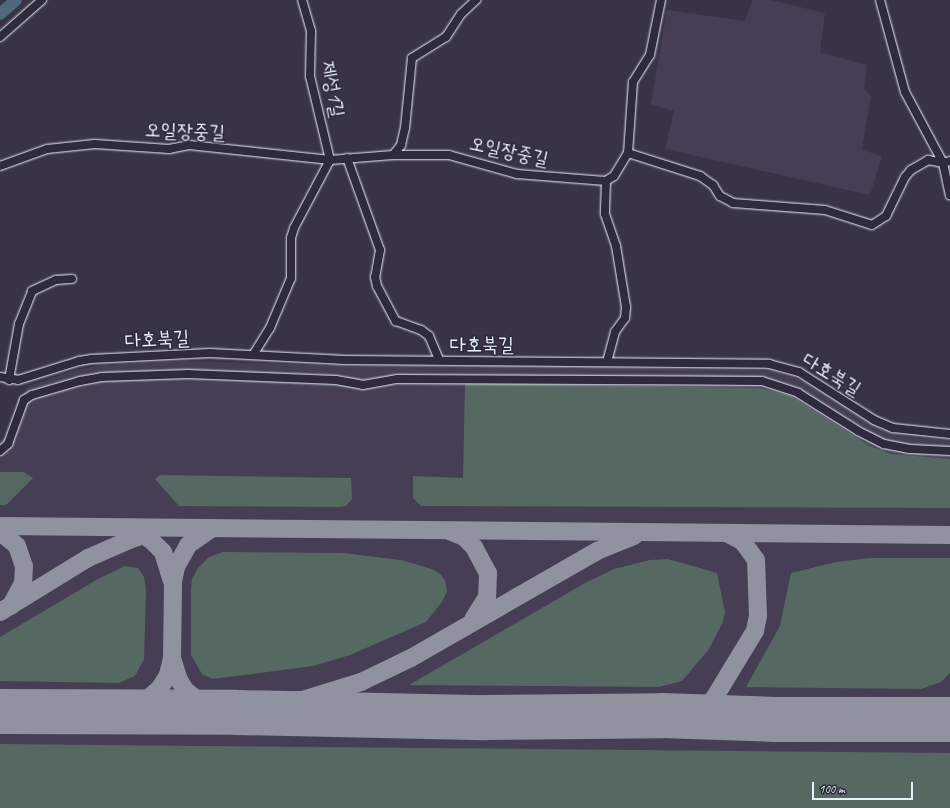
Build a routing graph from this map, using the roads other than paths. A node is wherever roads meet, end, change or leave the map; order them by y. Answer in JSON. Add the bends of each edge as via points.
{"nodes":[{"id":1,"x":42,"y":0,"type":"edge"},
{"id":2,"x":302,"y":0,"type":"edge"},
{"id":3,"x":476,"y":0,"type":"edge"},
{"id":4,"x":661,"y":0,"type":"edge"},
{"id":5,"x":880,"y":0,"type":"edge"},
{"id":6,"x":0,"y":37,"type":"edge"},
{"id":7,"x":628,"y":153,"type":"junction"},
{"id":8,"x":393,"y":155,"type":"junction"},
{"id":9,"x":347,"y":158,"type":"junction"},
{"id":10,"x":330,"y":160,"type":"junction"},
{"id":11,"x":946,"y":162,"type":"edge"},
{"id":12,"x":0,"y":166,"type":"edge"},
{"id":13,"x":606,"y":181,"type":"junction"},
{"id":14,"x":950,"y":195,"type":"edge"},
{"id":15,"x":72,"y":279,"type":"dead end"},
{"id":16,"x":253,"y":355,"type":"junction"},
{"id":17,"x":439,"y":360,"type":"junction"},
{"id":18,"x":607,"y":361,"type":"junction"},
{"id":19,"x":0,"y":377,"type":"edge"},
{"id":20,"x":9,"y":380,"type":"junction"},
{"id":21,"x":950,"y":434,"type":"edge"},
{"id":22,"x":0,"y":451,"type":"edge"},
{"id":23,"x":950,"y":451,"type":"edge"}],
"edges":[{"from":1,"to":6,"type":"street"},
{"from":2,"to":10,"type":"street","name":"제성1길","via":[[311,31],[310,76]]},
{"from":3,"to":8,"type":"street","via":[[461,14],[446,37],[412,58],[405,128],[401,145]]},
{"from":4,"to":7,"type":"street","via":[[650,55],[633,82]]},
{"from":5,"to":11,"type":"street","via":[[905,92]]},
{"from":7,"to":11,"type":"street","via":[[700,176],[713,185],[720,196],[734,204],[825,210],[872,225],[886,216],[911,170],[928,160]]},
{"from":7,"to":13,"type":"street","via":[[614,176]]},
{"from":8,"to":9,"type":"street","name":"오일장중길"},
{"from":8,"to":13,"type":"street","name":"오일장중길","via":[[449,155],[517,174]]},
{"from":9,"to":10,"type":"street","name":"오일장중길"},
{"from":9,"to":17,"type":"street","via":[[380,250],[375,277],[377,286],[396,321],[421,330],[429,336]]},
{"from":10,"to":12,"type":"street","name":"오일장중길","via":[[189,145],[169,149],[95,144],[41,150]]},
{"from":10,"to":16,"type":"street","via":[[294,228],[291,238],[291,278],[270,328]]},
{"from":11,"to":14,"type":"street"},
{"from":13,"to":18,"type":"street","via":[[605,214],[616,246],[626,307],[625,318],[615,332]]},
{"from":15,"to":20,"type":"street","via":[[56,280],[32,291],[19,324]]},
{"from":16,"to":17,"type":"street","name":"다호북길"},
{"from":16,"to":20,"type":"street","name":"다호북길","via":[[210,353],[91,359],[28,378]]},
{"from":17,"to":18,"type":"street","name":"다호북길"},
{"from":18,"to":21,"type":"street","name":"다호북길","via":[[769,364],[799,372],[874,420],[893,428]]},
{"from":19,"to":20,"type":"street","name":"다호북길"},
{"from":22,"to":23,"type":"street","via":[[8,444],[24,400],[32,395],[80,380],[102,377],[188,374],[336,380],[363,385],[397,378],[756,380],[792,390],[884,444],[910,450]]}]}
